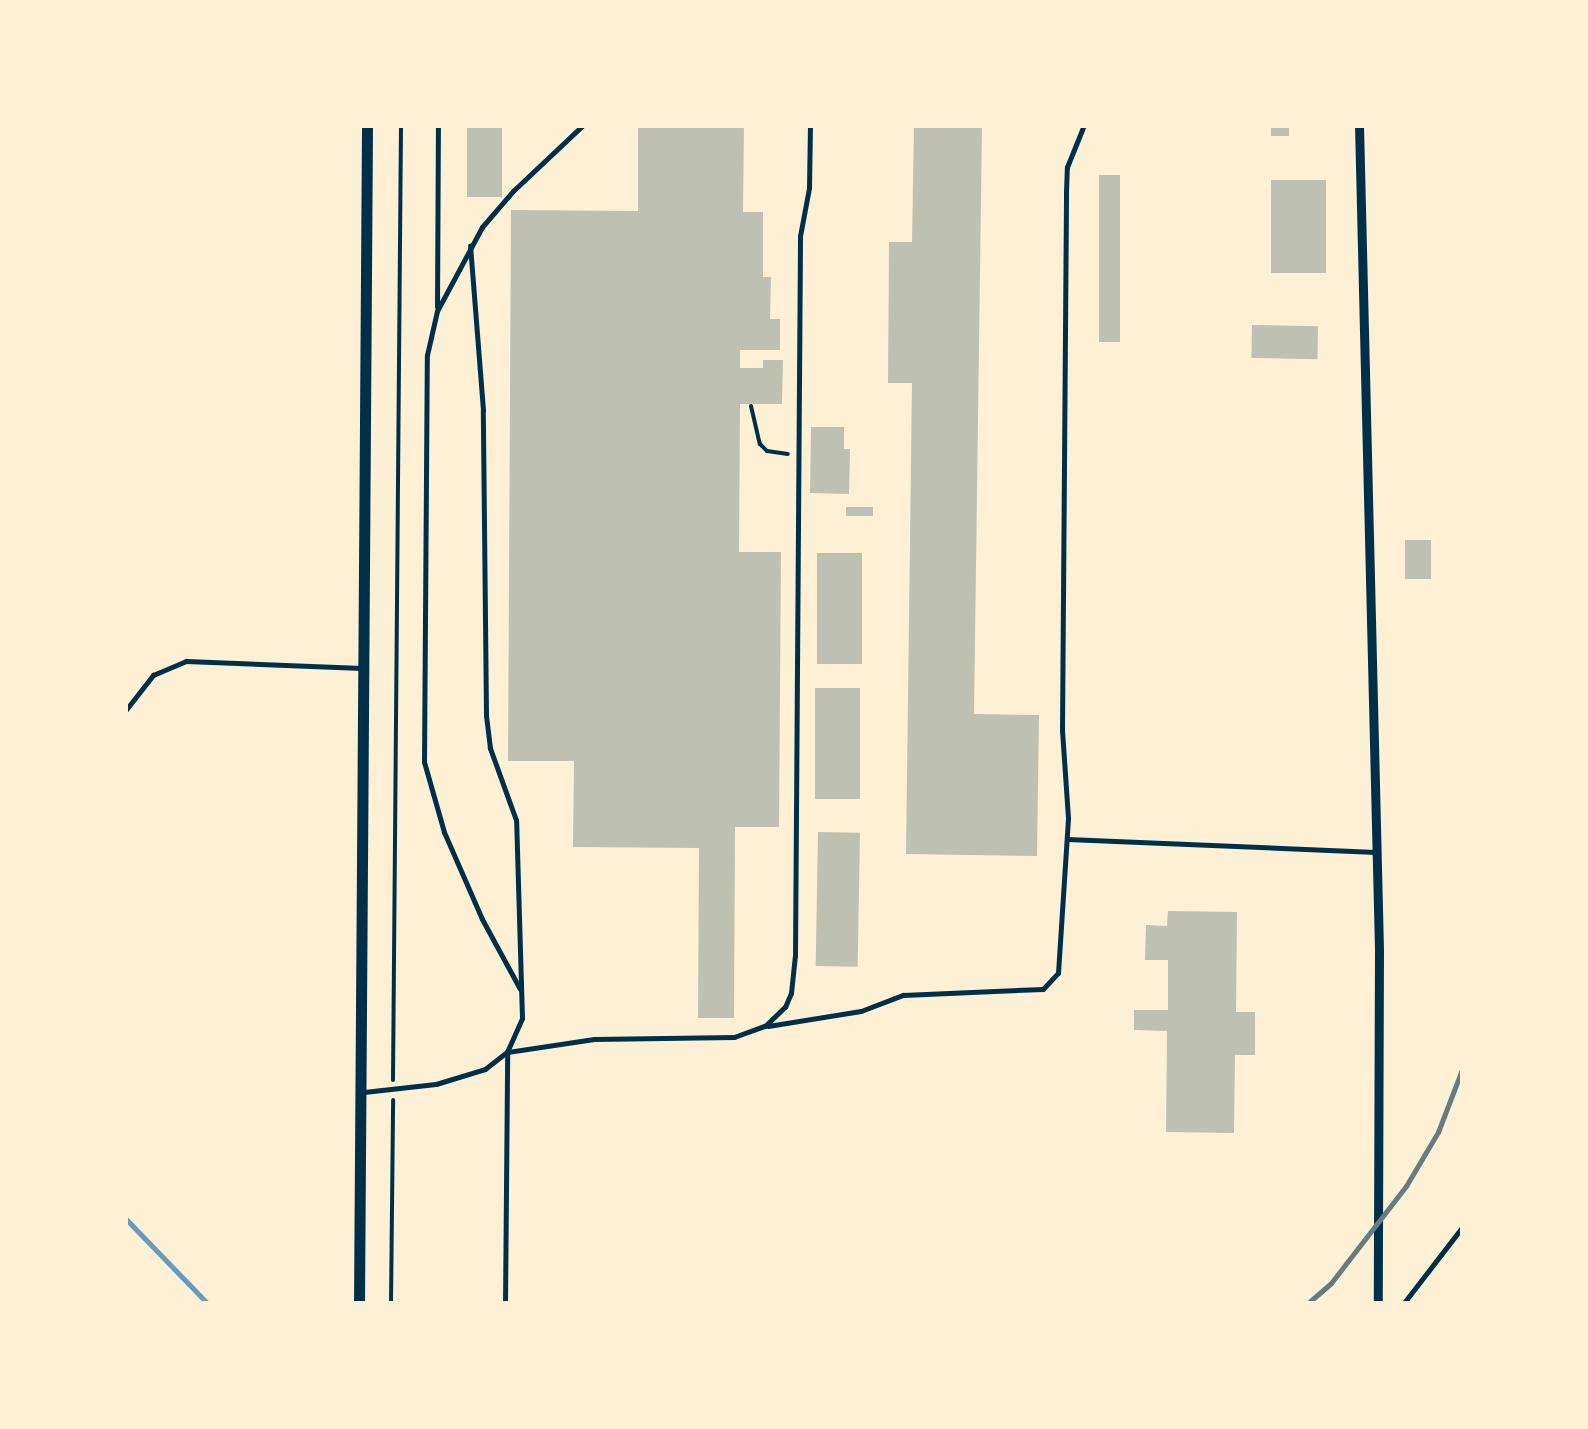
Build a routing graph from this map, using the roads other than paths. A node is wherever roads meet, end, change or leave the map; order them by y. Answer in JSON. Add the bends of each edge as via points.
{"nodes":[{"id":1,"x":367,"y":125,"type":"edge"},
{"id":2,"x":438,"y":125,"type":"edge"},
{"id":3,"x":584,"y":125,"type":"edge"},
{"id":4,"x":810,"y":125,"type":"edge"},
{"id":5,"x":1084,"y":125,"type":"edge"},
{"id":6,"x":1360,"y":125,"type":"edge"},
{"id":7,"x":470,"y":246,"type":"junction"},
{"id":8,"x":437,"y":311,"type":"junction"},
{"id":9,"x":364,"y":668,"type":"junction"},
{"id":10,"x":125,"y":712,"type":"edge"},
{"id":11,"x":1067,"y":839,"type":"junction"},
{"id":12,"x":1376,"y":852,"type":"junction"},
{"id":13,"x":522,"y":991,"type":"junction"},
{"id":14,"x":765,"y":1026,"type":"junction"},
{"id":15,"x":507,"y":1052,"type":"junction"},
{"id":16,"x":358,"y":1093,"type":"junction"},
{"id":17,"x":1463,"y":1226,"type":"edge"},
{"id":18,"x":359,"y":1304,"type":"edge"},
{"id":19,"x":505,"y":1304,"type":"edge"},
{"id":20,"x":1378,"y":1304,"type":"edge"},
{"id":21,"x":1403,"y":1304,"type":"edge"}],
"edges":[{"from":1,"to":9,"type":"street"},
{"from":2,"to":8,"type":"lane"},
{"from":3,"to":7,"type":"lane","via":[[513,191]]},
{"from":4,"to":14,"type":"lane","via":[[800,236],[795,956],[791,994]]},
{"from":5,"to":11,"type":"lane","via":[[1066,192]]},
{"from":6,"to":12,"type":"street"},
{"from":7,"to":8,"type":"lane"},
{"from":7,"to":13,"type":"lane","via":[[484,439],[486,715],[490,748],[516,820]]},
{"from":8,"to":13,"type":"lane","via":[[427,354],[424,762],[444,832]]},
{"from":9,"to":10,"type":"lane","via":[[186,661],[154,675]]},
{"from":9,"to":16,"type":"street"},
{"from":11,"to":12,"type":"lane"},
{"from":11,"to":14,"type":"lane","via":[[1058,974],[1043,990],[903,995],[861,1010]]},
{"from":12,"to":20,"type":"street"},
{"from":13,"to":15,"type":"lane","via":[[519,1032]]},
{"from":14,"to":15,"type":"lane","via":[[734,1038],[594,1039]]},
{"from":15,"to":16,"type":"lane","via":[[463,1077]]},
{"from":15,"to":19,"type":"lane"},
{"from":16,"to":18,"type":"street"},
{"from":17,"to":21,"type":"lane"}]}
